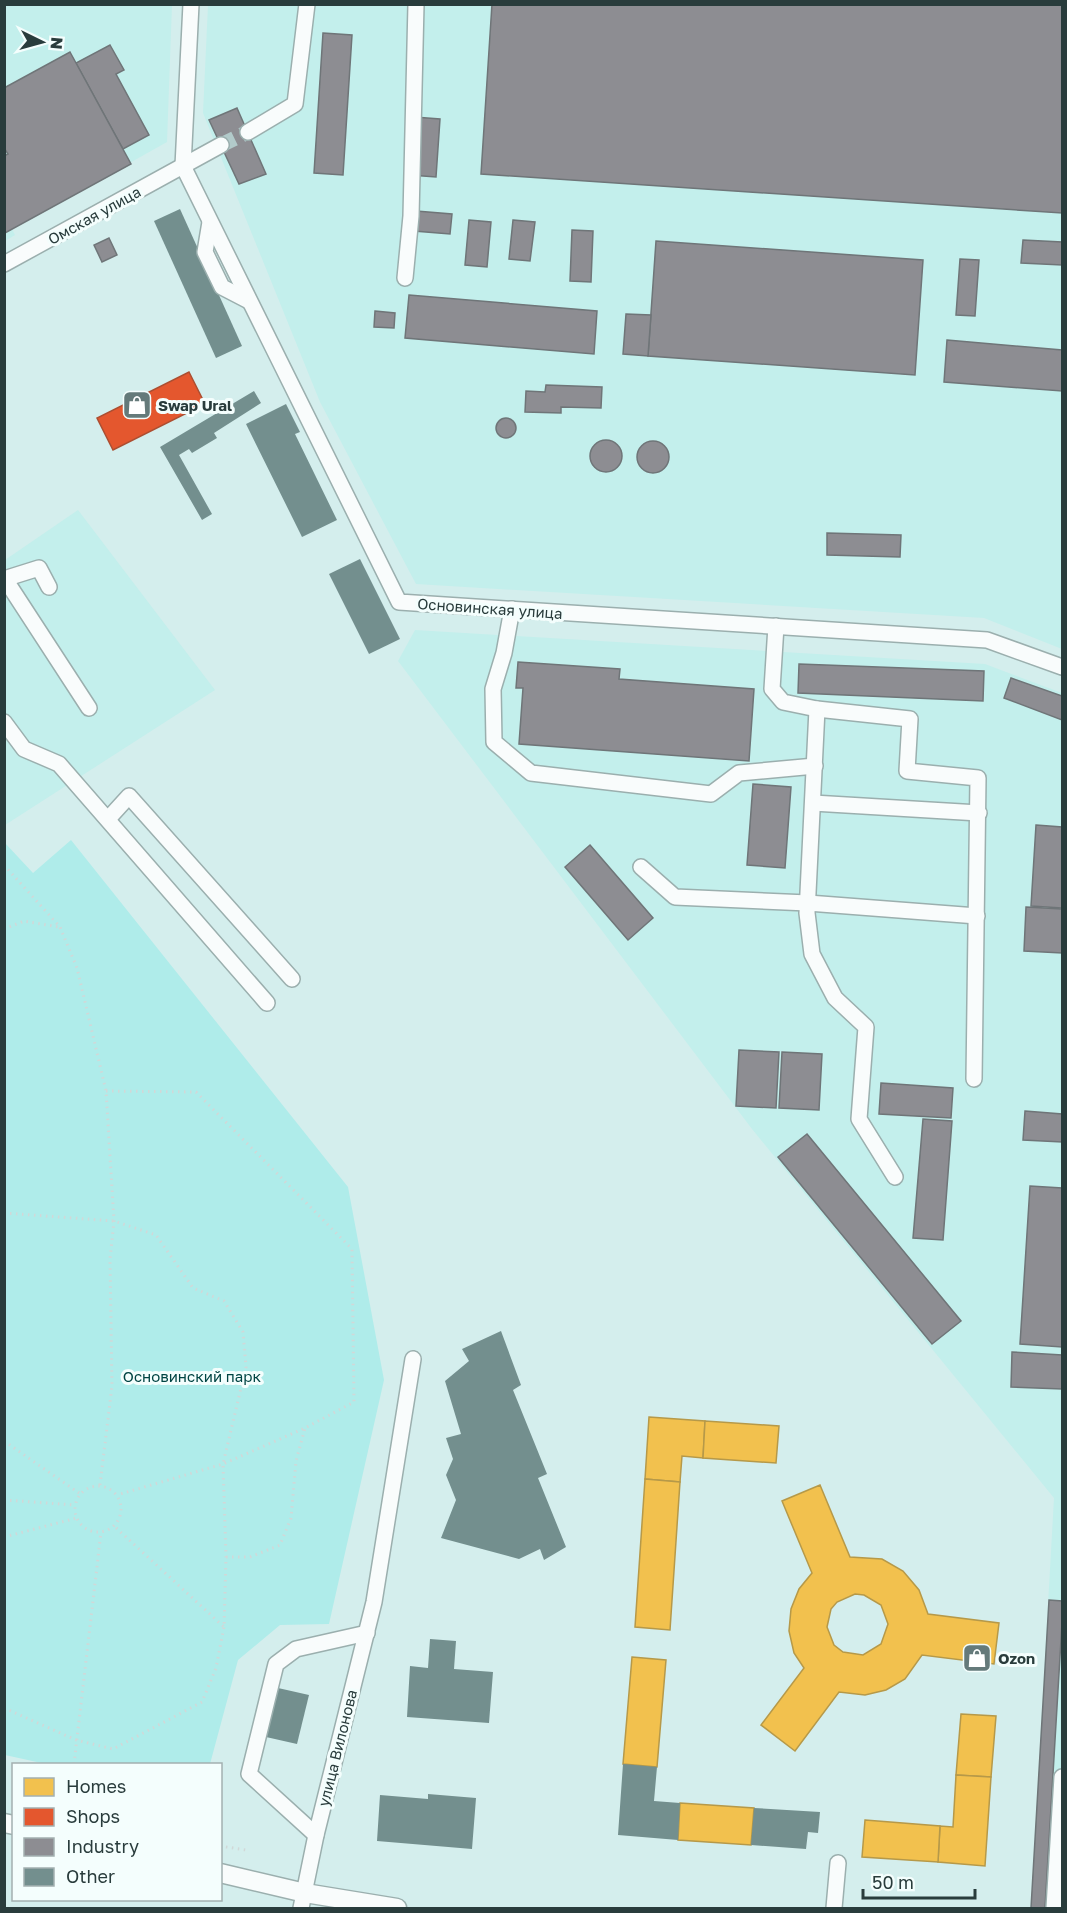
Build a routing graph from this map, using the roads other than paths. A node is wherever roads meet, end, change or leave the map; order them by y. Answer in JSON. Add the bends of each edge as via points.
{"nodes":[{"id":1,"x":192,"y":4,"type":"edge"},
{"id":2,"x":307,"y":4,"type":"edge"},
{"id":3,"x":416,"y":4,"type":"edge"},
{"id":4,"x":248,"y":132,"type":"tunnel mouth"},
{"id":5,"x":220,"y":145,"type":"tunnel mouth"},
{"id":6,"x":183,"y":166,"type":"junction"},
{"id":7,"x":4,"y":264,"type":"edge"},
{"id":8,"x":405,"y":278,"type":"dead end"},
{"id":9,"x":5,"y":579,"type":"edge"},
{"id":10,"x":49,"y":587,"type":"dead end"},
{"id":11,"x":512,"y":609,"type":"junction"},
{"id":12,"x":776,"y":626,"type":"junction"},
{"id":13,"x":1062,"y":667,"type":"edge"},
{"id":14,"x":89,"y":708,"type":"dead end"},
{"id":15,"x":817,"y":709,"type":"junction"},
{"id":16,"x":4,"y":722,"type":"edge"},
{"id":17,"x":815,"y":766,"type":"junction"},
{"id":18,"x":813,"y":803,"type":"junction"},
{"id":19,"x":979,"y":813,"type":"junction"},
{"id":20,"x":108,"y":819,"type":"junction"},
{"id":21,"x":641,"y":867,"type":"dead end"},
{"id":22,"x":808,"y":903,"type":"junction"},
{"id":23,"x":977,"y":916,"type":"junction"},
{"id":24,"x":292,"y":979,"type":"dead end"},
{"id":25,"x":267,"y":1003,"type":"dead end"},
{"id":26,"x":974,"y":1079,"type":"dead end"},
{"id":27,"x":895,"y":1177,"type":"dead end"},
{"id":28,"x":413,"y":1359,"type":"dead end"},
{"id":29,"x":367,"y":1633,"type":"junction"},
{"id":30,"x":1062,"y":1777,"type":"edge"},
{"id":31,"x":316,"y":1835,"type":"junction"},
{"id":32,"x":838,"y":1863,"type":"dead end"},
{"id":33,"x":222,"y":1874,"type":"edge"},
{"id":34,"x":303,"y":1901,"type":"edge"},
{"id":35,"x":398,"y":1908,"type":"edge"},
{"id":36,"x":834,"y":1908,"type":"edge"},
{"id":37,"x":1054,"y":1908,"type":"edge"}],
"edges":[{"from":1,"to":6,"type":"street"},
{"from":2,"to":4,"type":"street","via":[[295,104]]},
{"from":3,"to":8,"type":"street","via":[[411,216]]},
{"from":5,"to":6,"type":"street","name":"Омская улица"},
{"from":6,"to":7,"type":"street","name":"Омская улица"},
{"from":6,"to":11,"type":"street","name":"Основинская улица","via":[[399,602]]},
{"from":9,"to":10,"type":"street","via":[[39,568]]},
{"from":9,"to":14,"type":"street"},
{"from":11,"to":12,"type":"street","name":"Основинская улица"},
{"from":11,"to":17,"type":"street","via":[[493,689],[494,742],[531,773],[711,794],[739,773]]},
{"from":12,"to":13,"type":"street","name":"Основинская улица","via":[[987,640]]},
{"from":12,"to":15,"type":"street","via":[[772,689],[783,702]]},
{"from":15,"to":17,"type":"street"},
{"from":15,"to":19,"type":"street","via":[[910,718],[907,771],[978,778]]},
{"from":16,"to":20,"type":"street","via":[[24,749],[59,764]]},
{"from":17,"to":18,"type":"street"},
{"from":18,"to":19,"type":"street"},
{"from":18,"to":22,"type":"street"},
{"from":19,"to":23,"type":"street"},
{"from":20,"to":24,"type":"street","via":[[129,796]]},
{"from":20,"to":25,"type":"street"},
{"from":21,"to":22,"type":"street","via":[[675,897]]},
{"from":22,"to":23,"type":"street"},
{"from":22,"to":27,"type":"street","via":[[812,954],[835,998],[866,1028],[859,1119]]},
{"from":23,"to":26,"type":"street"},
{"from":28,"to":29,"type":"street","name":"улица Вилонова"},
{"from":29,"to":31,"type":"street","name":"улица Вилонова"},
{"from":29,"to":31,"type":"street","via":[[296,1649],[276,1664],[249,1774]]},
{"from":30,"to":37,"type":"street"},
{"from":31,"to":34,"type":"street","name":"улица Вилонова"},
{"from":32,"to":36,"type":"street"},
{"from":33,"to":34,"type":"main road"},
{"from":34,"to":35,"type":"main road"}]}
